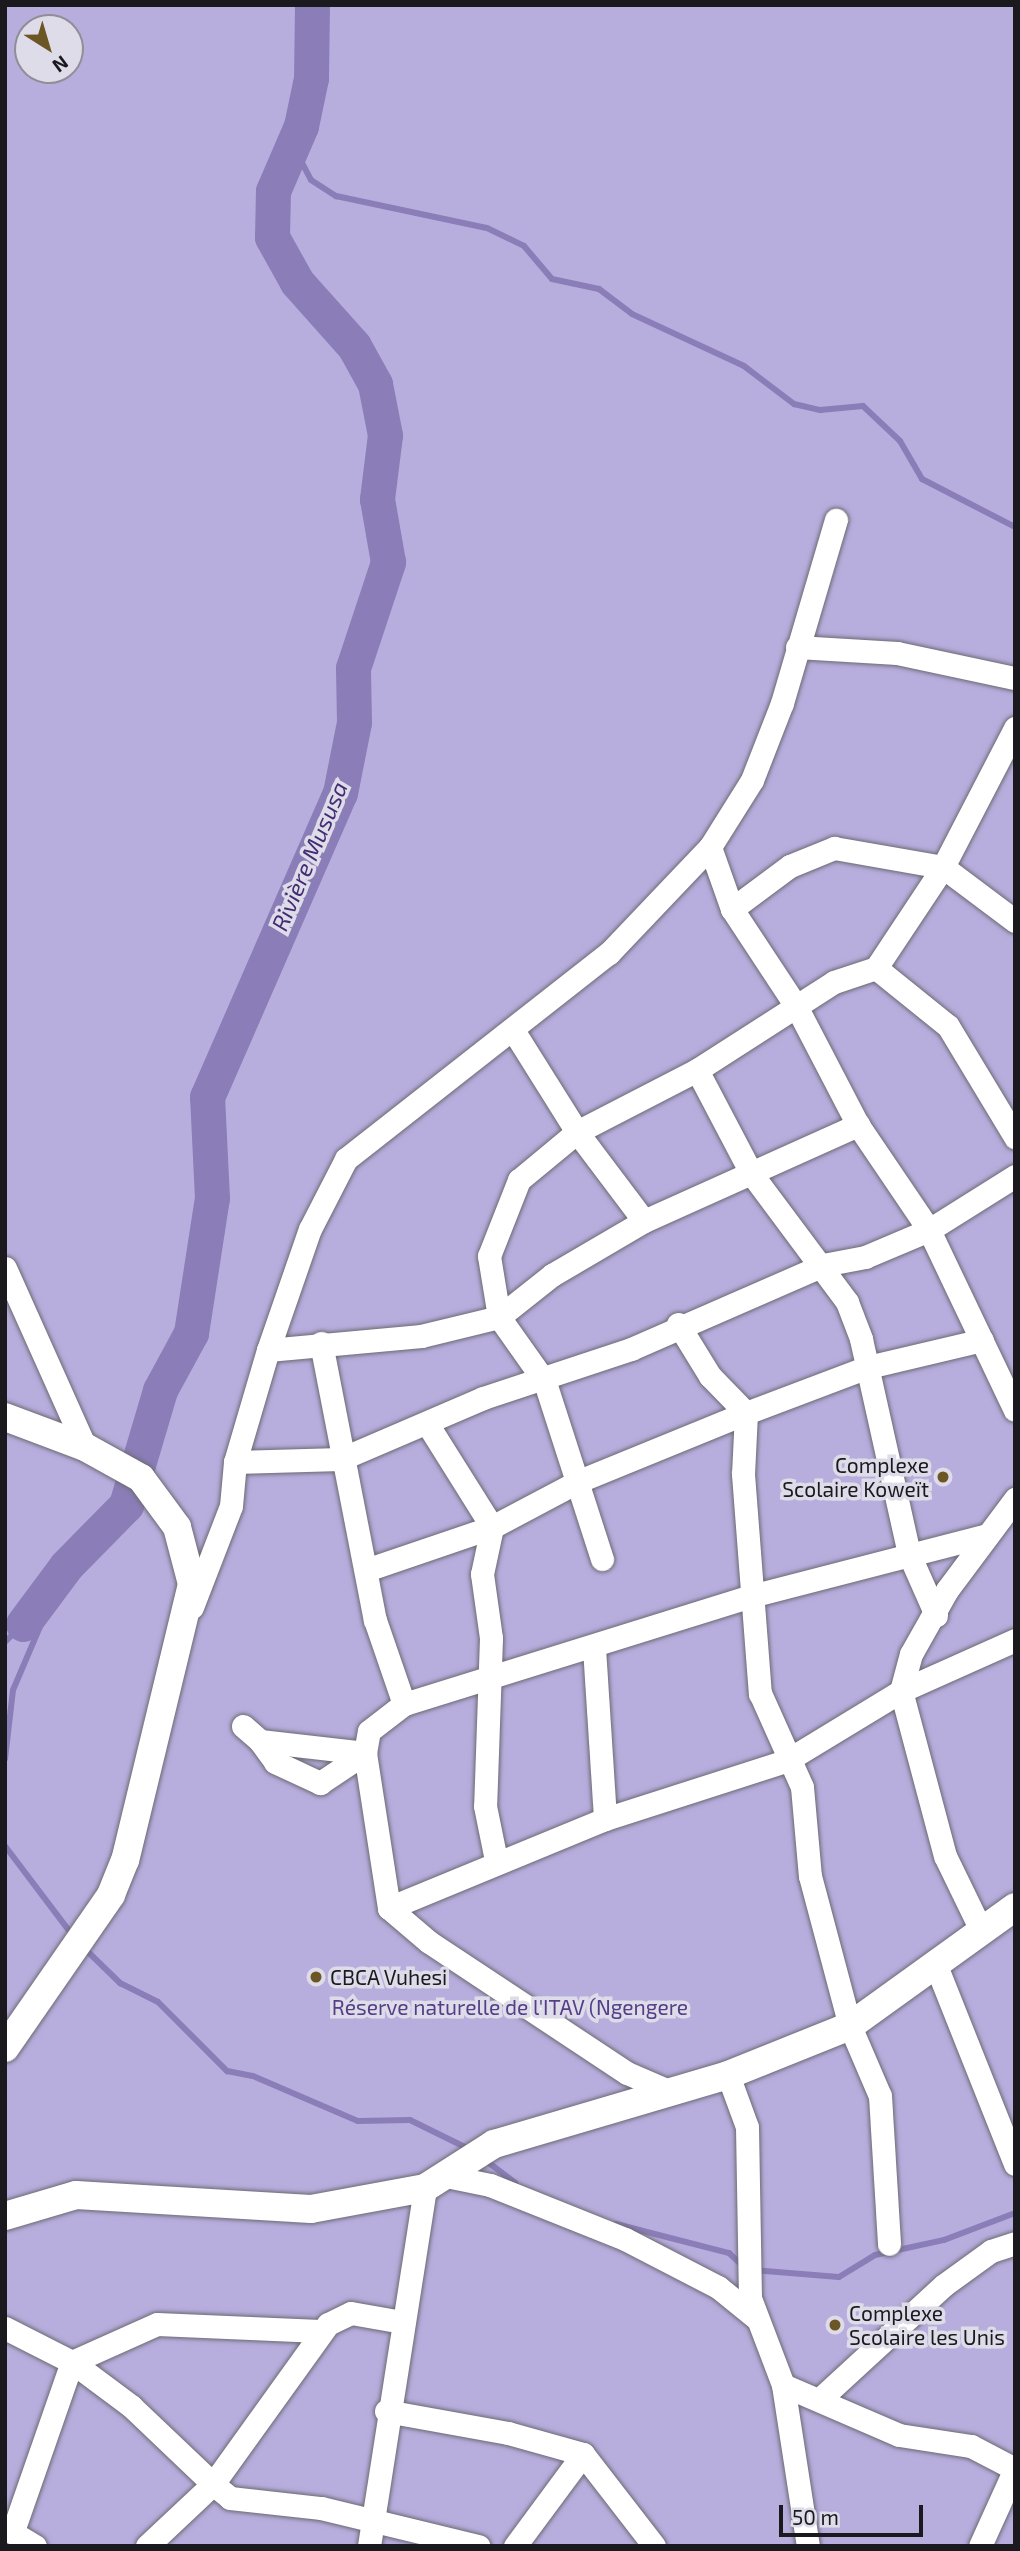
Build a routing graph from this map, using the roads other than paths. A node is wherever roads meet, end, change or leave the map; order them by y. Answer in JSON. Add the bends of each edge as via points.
{"nodes":[{"id":1,"x":836,"y":520,"type":"dead end"},
{"id":2,"x":797,"y":647,"type":"junction"},
{"id":3,"x":1015,"y":678,"type":"edge"},
{"id":4,"x":1015,"y":728,"type":"edge"},
{"id":5,"x":710,"y":847,"type":"junction"},
{"id":6,"x":943,"y":867,"type":"junction"},
{"id":7,"x":732,"y":909,"type":"junction"},
{"id":8,"x":1015,"y":921,"type":"edge"},
{"id":9,"x":876,"y":968,"type":"junction"},
{"id":10,"x":796,"y":1006,"type":"junction"},
{"id":11,"x":513,"y":1031,"type":"junction"},
{"id":12,"x":697,"y":1070,"type":"junction"},
{"id":13,"x":859,"y":1125,"type":"junction"},
{"id":14,"x":577,"y":1132,"type":"junction"},
{"id":15,"x":1015,"y":1137,"type":"edge"},
{"id":16,"x":751,"y":1173,"type":"junction"},
{"id":17,"x":1015,"y":1176,"type":"edge"},
{"id":18,"x":644,"y":1221,"type":"junction"},
{"id":19,"x":929,"y":1230,"type":"junction"},
{"id":20,"x":823,"y":1265,"type":"junction"},
{"id":21,"x":5,"y":1268,"type":"edge"},
{"id":22,"x":499,"y":1317,"type":"junction"},
{"id":23,"x":678,"y":1324,"type":"junction"},
{"id":24,"x":982,"y":1340,"type":"junction"},
{"id":25,"x":321,"y":1343,"type":"junction"},
{"id":26,"x":268,"y":1350,"type":"junction"},
{"id":27,"x":869,"y":1367,"type":"junction"},
{"id":28,"x":545,"y":1381,"type":"junction"},
{"id":29,"x":1015,"y":1410,"type":"edge"},
{"id":30,"x":746,"y":1413,"type":"junction"},
{"id":31,"x":5,"y":1417,"type":"edge"},
{"id":32,"x":428,"y":1425,"type":"junction"},
{"id":33,"x":85,"y":1447,"type":"junction"},
{"id":34,"x":341,"y":1459,"type":"junction"},
{"id":35,"x":235,"y":1462,"type":"junction"},
{"id":36,"x":579,"y":1481,"type":"junction"},
{"id":37,"x":1015,"y":1499,"type":"edge"},
{"id":38,"x":492,"y":1527,"type":"junction"},
{"id":39,"x":987,"y":1535,"type":"junction"},
{"id":40,"x":909,"y":1554,"type":"junction"},
{"id":41,"x":602,"y":1559,"type":"dead end"},
{"id":42,"x":366,"y":1570,"type":"junction"},
{"id":43,"x":755,"y":1595,"type":"junction"},
{"id":44,"x":936,"y":1615,"type":"junction"},
{"id":45,"x":181,"y":1627,"type":"junction"},
{"id":46,"x":1015,"y":1640,"type":"edge"},
{"id":47,"x":594,"y":1648,"type":"junction"},
{"id":48,"x":488,"y":1683,"type":"junction"},
{"id":49,"x":901,"y":1691,"type":"junction"},
{"id":50,"x":404,"y":1704,"type":"junction"},
{"id":51,"x":365,"y":1753,"type":"junction"},
{"id":52,"x":786,"y":1761,"type":"junction"},
{"id":53,"x":605,"y":1819,"type":"junction"},
{"id":54,"x":496,"y":1860,"type":"junction"},
{"id":55,"x":1015,"y":1907,"type":"edge"},
{"id":56,"x":389,"y":1908,"type":"junction"},
{"id":57,"x":981,"y":1930,"type":"junction"},
{"id":58,"x":937,"y":1968,"type":"junction"},
{"id":59,"x":850,"y":2026,"type":"junction"},
{"id":60,"x":5,"y":2048,"type":"edge"},
{"id":61,"x":728,"y":2075,"type":"junction"},
{"id":62,"x":671,"y":2092,"type":"junction"},
{"id":63,"x":1015,"y":2164,"type":"edge"},
{"id":64,"x":446,"y":2176,"type":"junction"},
{"id":65,"x":5,"y":2216,"type":"edge"},
{"id":66,"x":1015,"y":2243,"type":"edge"},
{"id":67,"x":889,"y":2244,"type":"dead end"},
{"id":68,"x":755,"y":2317,"type":"junction"},
{"id":69,"x":402,"y":2322,"type":"junction"},
{"id":70,"x":5,"y":2328,"type":"edge"},
{"id":71,"x":320,"y":2331,"type":"junction"},
{"id":72,"x":72,"y":2362,"type":"junction"},
{"id":73,"x":783,"y":2385,"type":"junction"},
{"id":74,"x":820,"y":2399,"type":"junction"},
{"id":75,"x":386,"y":2411,"type":"junction"},
{"id":76,"x":583,"y":2454,"type":"junction"},
{"id":77,"x":1015,"y":2469,"type":"edge"},
{"id":78,"x":213,"y":2484,"type":"junction"},
{"id":79,"x":9,"y":2530,"type":"edge"},
{"id":80,"x":372,"y":2535,"type":"edge"},
{"id":81,"x":35,"y":2546,"type":"edge"},
{"id":82,"x":147,"y":2546,"type":"edge"},
{"id":83,"x":478,"y":2546,"type":"edge"},
{"id":84,"x":515,"y":2546,"type":"edge"},
{"id":85,"x":654,"y":2546,"type":"edge"},
{"id":86,"x":808,"y":2546,"type":"edge"},
{"id":87,"x":980,"y":2546,"type":"edge"}],
"edges":[{"from":1,"to":2,"type":"street"},
{"from":2,"to":3,"type":"street","via":[[897,653]]},
{"from":2,"to":5,"type":"street","via":[[752,780]]},
{"from":4,"to":6,"type":"street"},
{"from":5,"to":7,"type":"street"},
{"from":5,"to":11,"type":"street","via":[[609,953]]},
{"from":6,"to":7,"type":"street","via":[[834,848],[790,866]]},
{"from":6,"to":8,"type":"street"},
{"from":6,"to":9,"type":"street"},
{"from":7,"to":10,"type":"street"},
{"from":9,"to":10,"type":"street","via":[[834,982]]},
{"from":9,"to":15,"type":"street","via":[[948,1026]]},
{"from":10,"to":12,"type":"street"},
{"from":10,"to":13,"type":"street"},
{"from":11,"to":14,"type":"street"},
{"from":11,"to":26,"type":"street","via":[[430,1087],[346,1159],[310,1229]]},
{"from":12,"to":14,"type":"street"},
{"from":12,"to":16,"type":"street"},
{"from":13,"to":16,"type":"street"},
{"from":13,"to":19,"type":"street"},
{"from":14,"to":18,"type":"street"},
{"from":14,"to":22,"type":"street","via":[[519,1180],[489,1256]]},
{"from":16,"to":18,"type":"street"},
{"from":16,"to":20,"type":"street"},
{"from":17,"to":19,"type":"street"},
{"from":18,"to":22,"type":"street","via":[[552,1275]]},
{"from":19,"to":20,"type":"street","via":[[865,1257]]},
{"from":19,"to":24,"type":"street"},
{"from":20,"to":23,"type":"street"},
{"from":20,"to":27,"type":"street","via":[[847,1302]]},
{"from":21,"to":33,"type":"street"},
{"from":22,"to":25,"type":"street","via":[[421,1336]]},
{"from":22,"to":28,"type":"street"},
{"from":23,"to":28,"type":"street"},
{"from":23,"to":30,"type":"street","via":[[710,1376]]},
{"from":24,"to":27,"type":"street"},
{"from":24,"to":29,"type":"street"},
{"from":25,"to":26,"type":"street"},
{"from":25,"to":34,"type":"street"},
{"from":26,"to":35,"type":"street"},
{"from":27,"to":30,"type":"street"},
{"from":27,"to":40,"type":"street"},
{"from":28,"to":32,"type":"street","via":[[483,1398]]},
{"from":28,"to":36,"type":"street"},
{"from":30,"to":36,"type":"street"},
{"from":30,"to":43,"type":"street","via":[[743,1474]]},
{"from":31,"to":33,"type":"street"},
{"from":32,"to":34,"type":"street"},
{"from":32,"to":38,"type":"street"},
{"from":33,"to":45,"type":"street","via":[[133,1472],[170,1514],[192,1584]]},
{"from":34,"to":35,"type":"street"},
{"from":34,"to":42,"type":"street"},
{"from":35,"to":45,"type":"street","via":[[218,1545]]},
{"from":36,"to":38,"type":"street"},
{"from":36,"to":41,"type":"street"},
{"from":37,"to":39,"type":"street"},
{"from":38,"to":42,"type":"street"},
{"from":38,"to":48,"type":"street","via":[[482,1574],[491,1638]]},
{"from":39,"to":40,"type":"street"},
{"from":39,"to":44,"type":"street"},
{"from":40,"to":43,"type":"street"},
{"from":40,"to":44,"type":"street"},
{"from":42,"to":50,"type":"street","via":[[375,1619]]},
{"from":43,"to":47,"type":"street"},
{"from":43,"to":52,"type":"street","via":[[760,1693]]},
{"from":44,"to":49,"type":"street","via":[[911,1654]]},
{"from":45,"to":60,"type":"street","via":[[125,1860],[89,1929],[69,1951]]},
{"from":46,"to":49,"type":"street"},
{"from":47,"to":48,"type":"street"},
{"from":47,"to":53,"type":"street"},
{"from":48,"to":50,"type":"street"},
{"from":48,"to":54,"type":"street","via":[[485,1806]]},
{"from":49,"to":52,"type":"street"},
{"from":49,"to":57,"type":"street","via":[[945,1856]]},
{"from":50,"to":51,"type":"street","via":[[369,1731]]},
{"from":51,"to":51,"type":"street","via":[[251,1734],[275,1762],[320,1783]]},
{"from":51,"to":56,"type":"street"},
{"from":52,"to":53,"type":"street"},
{"from":52,"to":59,"type":"street","via":[[802,1787],[810,1876]]},
{"from":53,"to":54,"type":"street"},
{"from":54,"to":56,"type":"street"},
{"from":55,"to":57,"type":"street"},
{"from":56,"to":62,"type":"street","via":[[429,1942],[627,2073]]},
{"from":57,"to":58,"type":"street"},
{"from":58,"to":59,"type":"street"},
{"from":58,"to":63,"type":"street"},
{"from":59,"to":61,"type":"street"},
{"from":59,"to":67,"type":"street","via":[[880,2096]]},
{"from":61,"to":62,"type":"street"},
{"from":61,"to":68,"type":"street","via":[[747,2127],[747,2264]]},
{"from":62,"to":64,"type":"street","via":[[495,2144]]},
{"from":64,"to":65,"type":"street","via":[[311,2209],[76,2195]]},
{"from":64,"to":68,"type":"street","via":[[490,2185],[625,2239],[718,2287]]},
{"from":64,"to":69,"type":"street"},
{"from":66,"to":74,"type":"street","via":[[991,2251],[944,2285]]},
{"from":68,"to":73,"type":"street"},
{"from":69,"to":71,"type":"street","via":[[351,2314]]},
{"from":69,"to":75,"type":"street"},
{"from":70,"to":72,"type":"street"},
{"from":71,"to":72,"type":"street","via":[[157,2324]]},
{"from":71,"to":78,"type":"street"},
{"from":72,"to":78,"type":"street","via":[[131,2406]]},
{"from":72,"to":79,"type":"street"},
{"from":73,"to":74,"type":"street"},
{"from":73,"to":86,"type":"street"},
{"from":74,"to":77,"type":"street","via":[[899,2435],[971,2446]]},
{"from":75,"to":76,"type":"street","via":[[508,2432]]},
{"from":75,"to":80,"type":"street"},
{"from":76,"to":84,"type":"street"},
{"from":76,"to":85,"type":"street"},
{"from":77,"to":87,"type":"street"},
{"from":78,"to":80,"type":"street","via":[[230,2498],[321,2508]]},
{"from":78,"to":82,"type":"street"},
{"from":79,"to":81,"type":"street"},
{"from":80,"to":83,"type":"street"}]}
